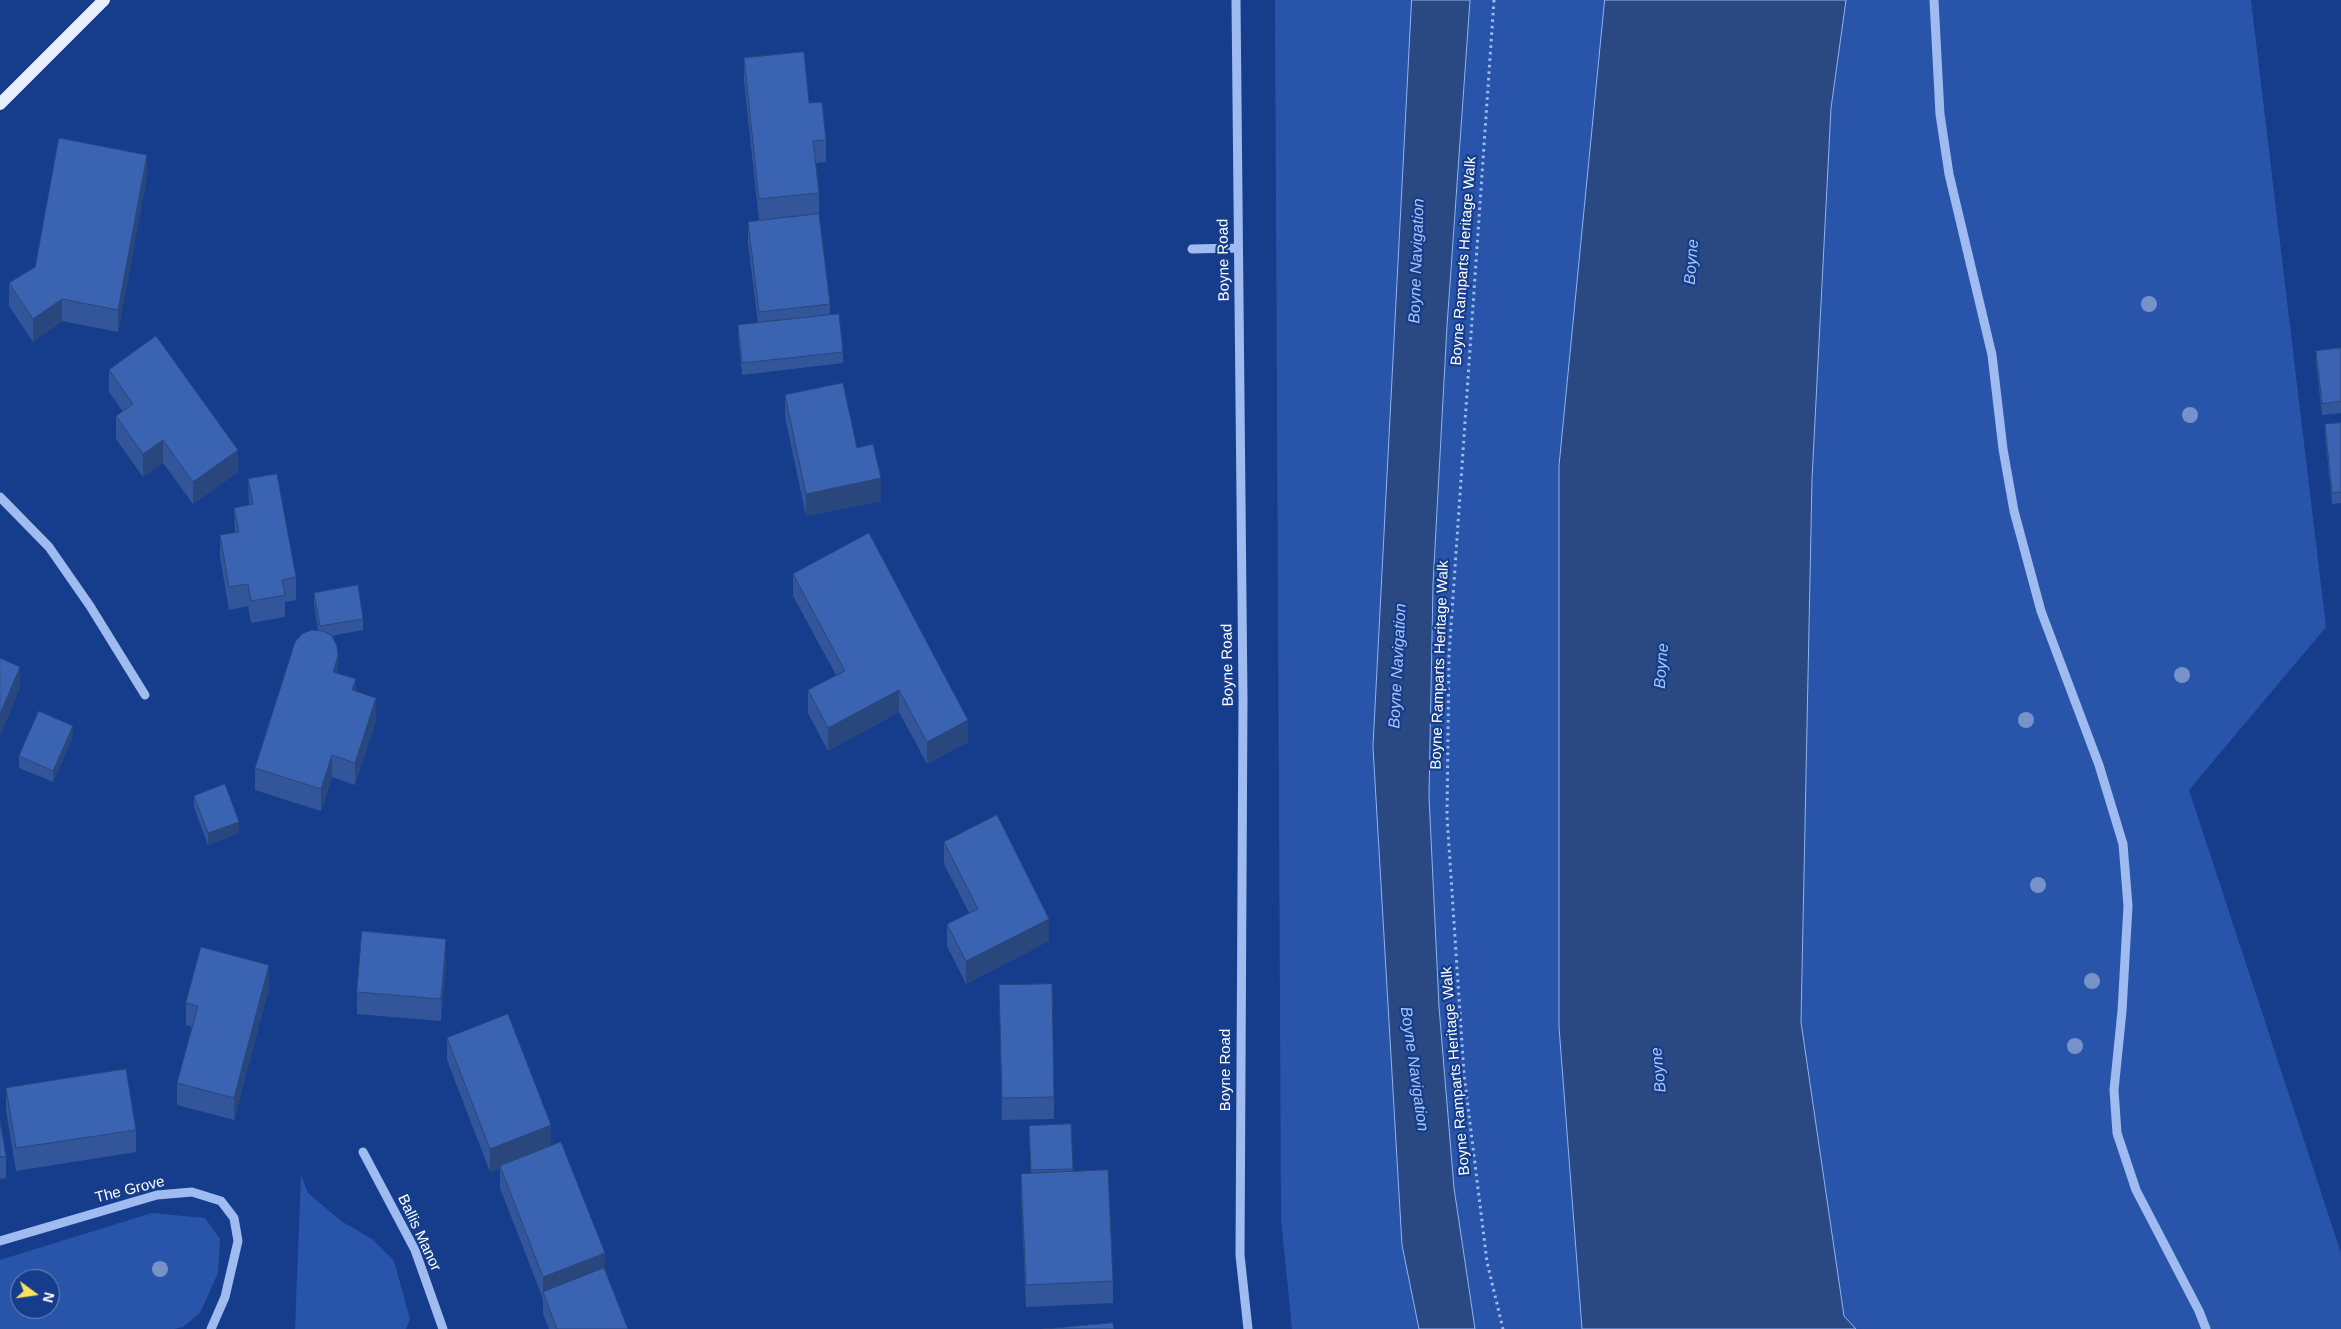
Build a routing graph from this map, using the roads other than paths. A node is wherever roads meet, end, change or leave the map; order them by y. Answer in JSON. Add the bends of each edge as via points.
{"nodes":[{"id":1,"x":104,"y":0,"type":"edge"},
{"id":2,"x":1236,"y":0,"type":"edge"},
{"id":3,"x":1934,"y":0,"type":"edge"},
{"id":4,"x":0,"y":104,"type":"edge"},
{"id":5,"x":1237,"y":248,"type":"junction"},
{"id":6,"x":1192,"y":249,"type":"dead end"},
{"id":7,"x":0,"y":497,"type":"edge"},
{"id":8,"x":145,"y":695,"type":"dead end"},
{"id":9,"x":363,"y":1152,"type":"dead end"},
{"id":10,"x":0,"y":1241,"type":"edge"},
{"id":11,"x":212,"y":1329,"type":"edge"},
{"id":12,"x":443,"y":1329,"type":"edge"},
{"id":13,"x":1248,"y":1329,"type":"edge"},
{"id":14,"x":2206,"y":1329,"type":"edge"}],
"edges":[{"from":1,"to":4,"type":"main road"},
{"from":2,"to":5,"type":"street","name":"Boyne Road"},
{"from":3,"to":14,"type":"street","via":[[1940,114],[1949,174],[1992,355],[2014,511],[2041,611],[2099,765],[2123,844],[2128,906],[2114,1090],[2117,1133],[2136,1190]]},
{"from":5,"to":6,"type":"street"},
{"from":5,"to":13,"type":"street","name":"Boyne Road","via":[[1243,698],[1240,1255]]},
{"from":7,"to":8,"type":"street","via":[[48,547],[90,606]]},
{"from":9,"to":12,"type":"street","name":"Ballis Manor","via":[[415,1250]]},
{"from":10,"to":11,"type":"street","name":"The Grove","via":[[157,1195],[192,1192],[221,1201],[234,1218],[238,1241],[225,1297]]}]}
